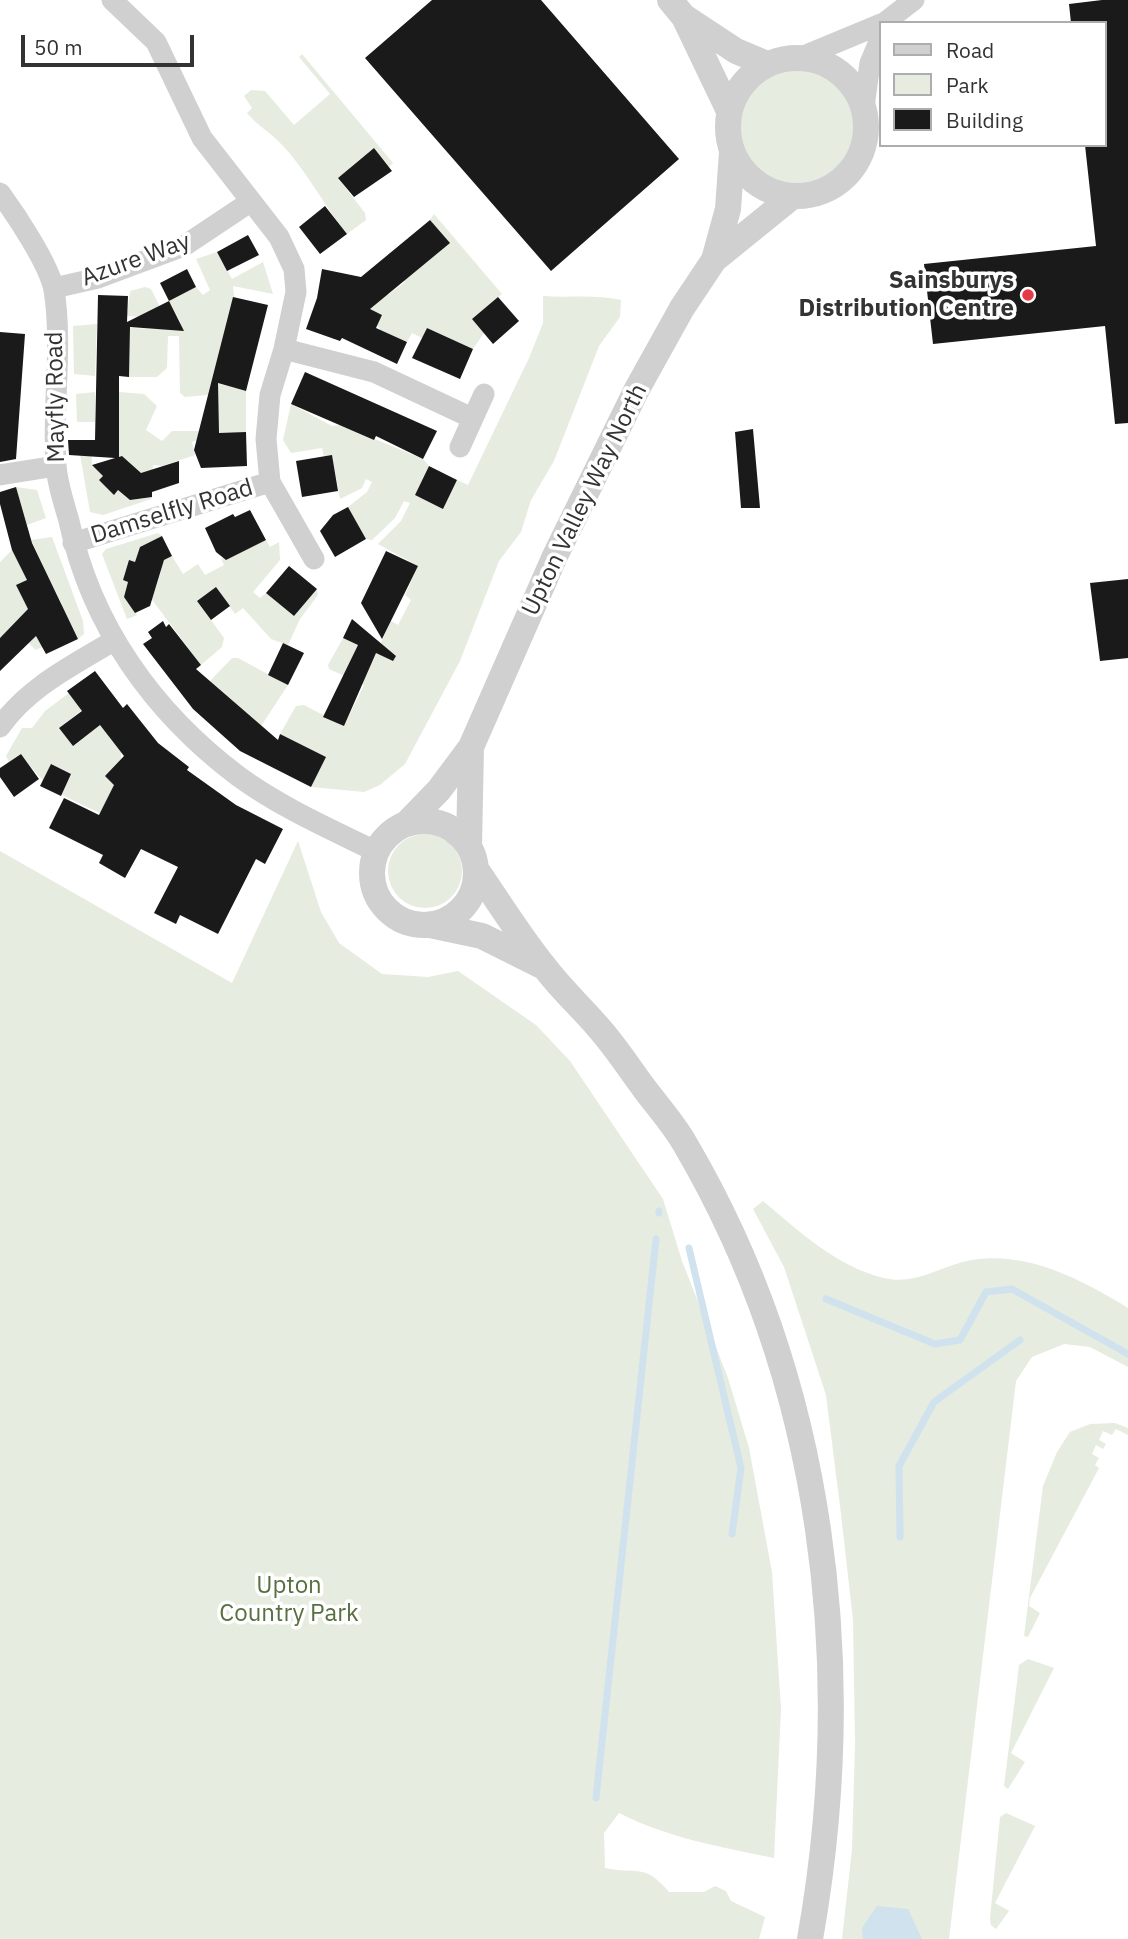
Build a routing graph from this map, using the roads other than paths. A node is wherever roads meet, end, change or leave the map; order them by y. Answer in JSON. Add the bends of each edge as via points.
{"nodes":[{"id":1,"x":112,"y":0,"type":"edge"},
{"id":2,"x":914,"y":0,"type":"edge"},
{"id":3,"x":677,"y":8,"type":"edge"},
{"id":4,"x":891,"y":21,"type":"edge"},
{"id":5,"x":880,"y":28,"type":"edge"},
{"id":6,"x":880,"y":39,"type":"edge"},
{"id":7,"x":799,"y":58,"type":"junction"},
{"id":8,"x":767,"y":64,"type":"junction"},
{"id":9,"x":864,"y":107,"type":"junction"},
{"id":10,"x":729,"y":111,"type":"junction"},
{"id":11,"x":732,"y":152,"type":"junction"},
{"id":12,"x":0,"y":193,"type":"edge"},
{"id":13,"x":793,"y":196,"type":"junction"},
{"id":14,"x":250,"y":202,"type":"junction"},
{"id":15,"x":714,"y":260,"type":"junction"},
{"id":16,"x":54,"y":288,"type":"junction"},
{"id":17,"x":284,"y":349,"type":"junction"},
{"id":18,"x":484,"y":394,"type":"dead end"},
{"id":19,"x":472,"y":418,"type":"junction"},
{"id":20,"x":460,"y":447,"type":"dead end"},
{"id":21,"x":56,"y":466,"type":"junction"},
{"id":22,"x":0,"y":475,"type":"edge"},
{"id":23,"x":270,"y":482,"type":"junction"},
{"id":24,"x":73,"y":542,"type":"junction"},
{"id":25,"x":314,"y":559,"type":"dead end"},
{"id":26,"x":113,"y":641,"type":"junction"},
{"id":27,"x":0,"y":727,"type":"edge"},
{"id":28,"x":471,"y":747,"type":"junction"},
{"id":29,"x":405,"y":824,"type":"junction"},
{"id":30,"x":377,"y":852,"type":"junction"},
{"id":31,"x":472,"y":858,"type":"junction"},
{"id":32,"x":430,"y":925,"type":"junction"},
{"id":33,"x":544,"y":967,"type":"junction"},
{"id":34,"x":810,"y":1939,"type":"edge"}],
"edges":[{"from":1,"to":14,"type":"street","name":"Damselfly Road","via":[[156,42],[202,138]]},
{"from":2,"to":4,"type":"street"},
{"from":3,"to":8,"type":"street","via":[[736,51]]},
{"from":3,"to":10,"type":"street"},
{"from":5,"to":7,"type":"street"},
{"from":6,"to":9,"type":"street","via":[[870,64]]},
{"from":7,"to":8,"type":"street"},
{"from":7,"to":9,"type":"street","via":[[829,65],[845,76]]},
{"from":8,"to":10,"type":"street","via":[[737,92]]},
{"from":9,"to":13,"type":"street","via":[[867,131],[857,164],[829,189]]},
{"from":10,"to":11,"type":"street","via":[[727,132]]},
{"from":11,"to":13,"type":"street","via":[[744,172],[761,187]]},
{"from":11,"to":15,"type":"street","name":"Upton Valley Way North","via":[[728,209]]},
{"from":12,"to":16,"type":"street","name":"Mayfly Road","via":[[24,228]]},
{"from":13,"to":15,"type":"street","name":"Upton Valley Way North"},
{"from":14,"to":16,"type":"street","name":"Azure Way","via":[[184,247],[98,278]]},
{"from":14,"to":17,"type":"street","name":"Damselfly Road","via":[[279,237],[293,269],[296,292]]},
{"from":15,"to":28,"type":"street","name":"Upton Valley Way North","via":[[638,388],[555,556]]},
{"from":16,"to":21,"type":"street","name":"Mayfly Road"},
{"from":17,"to":19,"type":"street","via":[[374,372]]},
{"from":17,"to":23,"type":"street","name":"Damselfly Road","via":[[270,395],[266,439]]},
{"from":18,"to":19,"type":"street"},
{"from":19,"to":20,"type":"street"},
{"from":21,"to":22,"type":"street"},
{"from":21,"to":24,"type":"street","name":"Mayfly Road"},
{"from":23,"to":24,"type":"street","name":"Damselfly Road"},
{"from":23,"to":25,"type":"street","name":"Damselfly Road"},
{"from":24,"to":26,"type":"street","name":"Mayfly Road"},
{"from":26,"to":27,"type":"street","via":[[42,683]]},
{"from":26,"to":30,"type":"street","name":"Mayfly Road","via":[[166,711],[240,777],[302,815]]},
{"from":28,"to":29,"type":"street","name":"Upton Valley Way North","via":[[439,790]]},
{"from":28,"to":31,"type":"street","name":"Upton Valley Way North"},
{"from":29,"to":30,"type":"street","via":[[391,832]]},
{"from":29,"to":31,"type":"street","via":[[446,825]]},
{"from":30,"to":32,"type":"street","via":[[372,877],[385,907],[398,918]]},
{"from":31,"to":32,"type":"street","via":[[472,894],[448,920]]},
{"from":31,"to":33,"type":"street"},
{"from":32,"to":33,"type":"street","via":[[482,936]]},
{"from":33,"to":34,"type":"street","via":[[601,1030],[684,1142],[743,1255],[788,1378],[816,1508],[828,1614],[827,1807]]}]}
